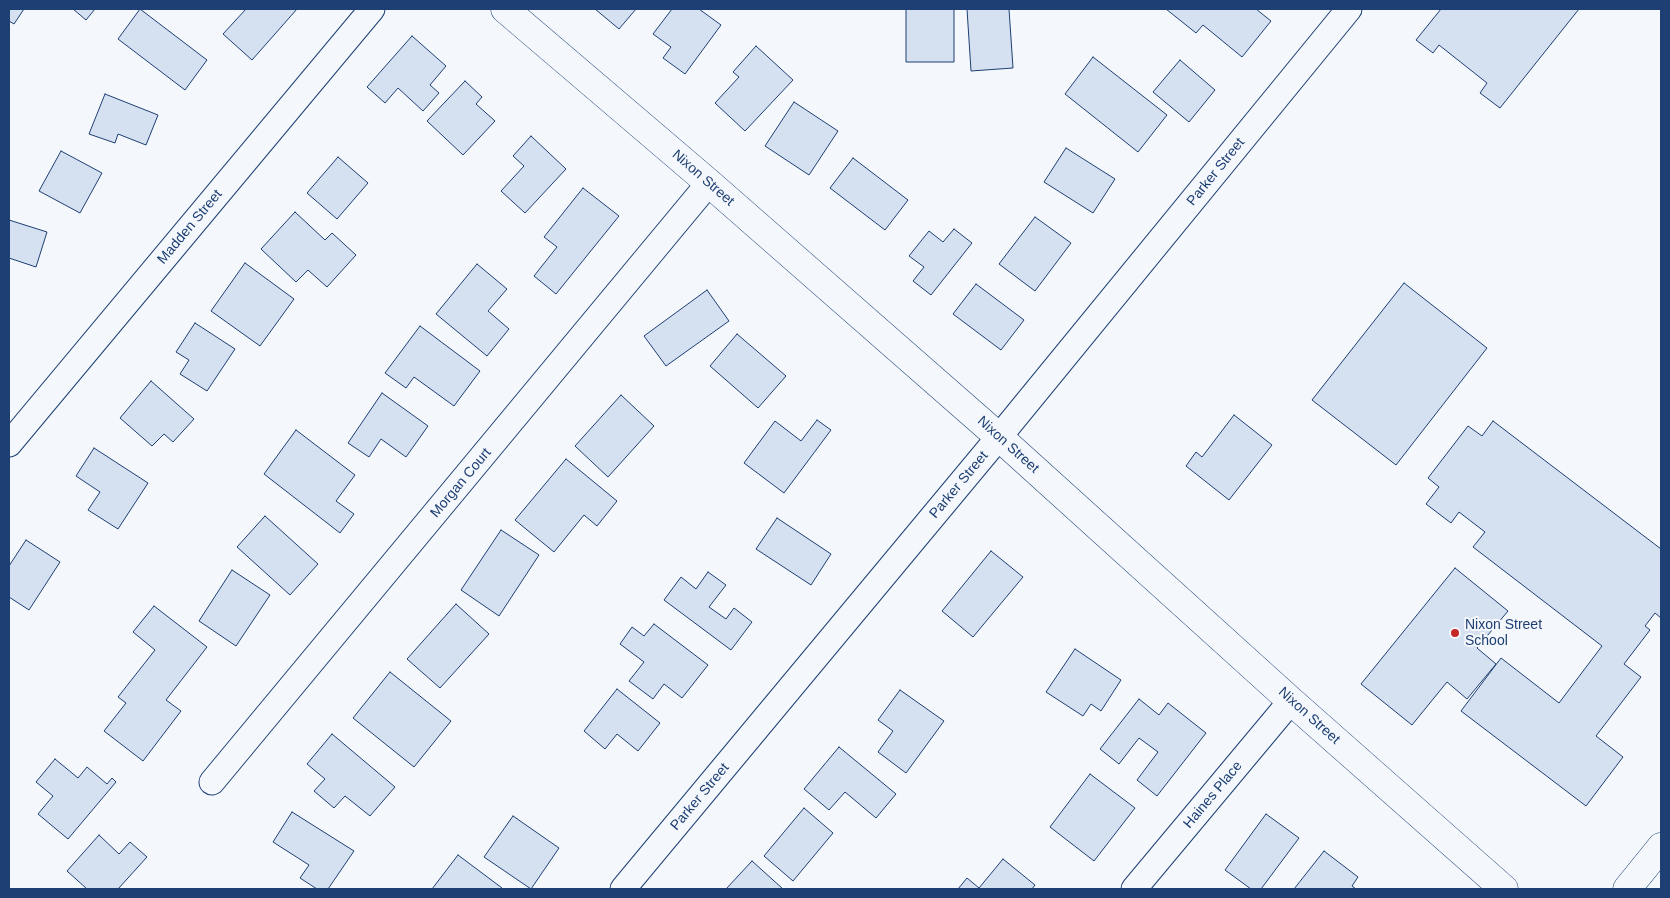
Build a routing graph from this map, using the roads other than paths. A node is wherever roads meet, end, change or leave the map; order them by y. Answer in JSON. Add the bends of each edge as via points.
{"nodes":[{"id":1,"x":372,"y":9,"type":"edge"},
{"id":2,"x":505,"y":9,"type":"edge"},
{"id":3,"x":1349,"y":9,"type":"edge"},
{"id":4,"x":709,"y":183,"type":"junction"},
{"id":5,"x":999,"y":437,"type":"junction"},
{"id":6,"x":9,"y":444,"type":"edge"},
{"id":7,"x":1291,"y":701,"type":"junction"},
{"id":8,"x":212,"y":782,"type":"dead end"},
{"id":9,"x":1661,"y":847,"type":"edge"},
{"id":10,"x":623,"y":889,"type":"edge"},
{"id":11,"x":1134,"y":889,"type":"edge"},
{"id":12,"x":1504,"y":889,"type":"edge"},
{"id":13,"x":1627,"y":889,"type":"edge"}],
"edges":[{"from":1,"to":6,"type":"street","name":"Madden Street"},
{"from":2,"to":4,"type":"street","name":"Nixon Street"},
{"from":3,"to":5,"type":"street","name":"Parker Street"},
{"from":4,"to":5,"type":"street","name":"Nixon Street"},
{"from":4,"to":8,"type":"street","name":"Morgan Court"},
{"from":5,"to":7,"type":"street","name":"Nixon Street"},
{"from":5,"to":10,"type":"street","name":"Parker Street"},
{"from":7,"to":11,"type":"street","name":"Haines Place"},
{"from":7,"to":12,"type":"street","name":"Nixon Street"},
{"from":9,"to":13,"type":"street"}]}
